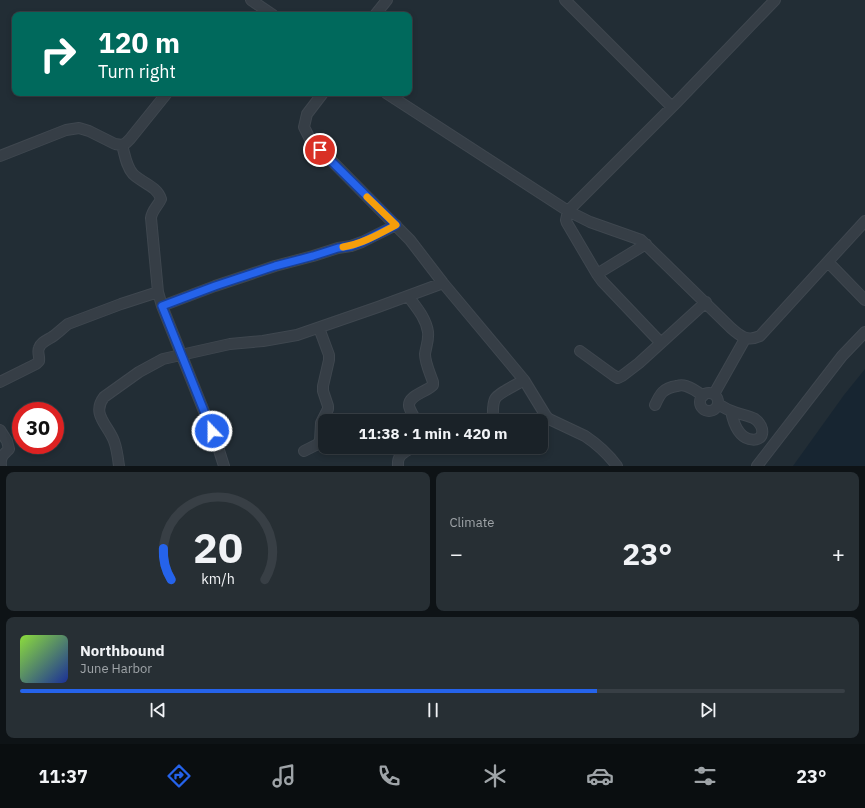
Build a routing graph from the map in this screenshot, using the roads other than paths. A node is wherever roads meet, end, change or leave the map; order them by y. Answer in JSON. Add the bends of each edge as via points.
{"nodes":[{"id":1,"x":251,"y":0,"type":"edge"},
{"id":2,"x":387,"y":0,"type":"edge"},
{"id":3,"x":565,"y":0,"type":"edge"},
{"id":4,"x":775,"y":0,"type":"edge"},
{"id":5,"x":267,"y":12,"type":"edge"},
{"id":6,"x":377,"y":12,"type":"edge"},
{"id":7,"x":165,"y":96,"type":"edge"},
{"id":8,"x":321,"y":96,"type":"edge"},
{"id":9,"x":391,"y":96,"type":"edge"},
{"id":10,"x":672,"y":107,"type":"junction"},
{"id":11,"x":122,"y":145,"type":"junction"},
{"id":12,"x":0,"y":156,"type":"edge"},
{"id":13,"x":568,"y":211,"type":"junction"},
{"id":14,"x":865,"y":221,"type":"edge"},
{"id":15,"x":396,"y":225,"type":"junction"},
{"id":16,"x":646,"y":244,"type":"junction"},
{"id":17,"x":828,"y":262,"type":"junction"},
{"id":18,"x":597,"y":274,"type":"junction"},
{"id":19,"x":443,"y":283,"type":"junction"},
{"id":20,"x":158,"y":292,"type":"junction"},
{"id":21,"x":408,"y":296,"type":"junction"},
{"id":22,"x":865,"y":300,"type":"edge"},
{"id":23,"x":706,"y":302,"type":"junction"},
{"id":24,"x":162,"y":306,"type":"junction"},
{"id":25,"x":319,"y":328,"type":"junction"},
{"id":26,"x":865,"y":332,"type":"edge"},
{"id":27,"x":746,"y":339,"type":"junction"},
{"id":28,"x":661,"y":343,"type":"junction"},
{"id":29,"x":580,"y":351,"type":"dead end"},
{"id":30,"x":181,"y":355,"type":"junction"},
{"id":31,"x":524,"y":380,"type":"junction"},
{"id":32,"x":0,"y":382,"type":"edge"},
{"id":33,"x":714,"y":394,"type":"junction"},
{"id":34,"x":703,"y":396,"type":"junction"},
{"id":35,"x":718,"y":404,"type":"junction"},
{"id":36,"x":655,"y":405,"type":"dead end"},
{"id":37,"x":731,"y":411,"type":"dead end"},
{"id":38,"x":413,"y":414,"type":"edge"},
{"id":39,"x":493,"y":414,"type":"edge"},
{"id":40,"x":0,"y":430,"type":"edge"},
{"id":41,"x":304,"y":451,"type":"dead end"},
{"id":42,"x":403,"y":454,"type":"edge"},
{"id":43,"x":2,"y":466,"type":"edge"},
{"id":44,"x":119,"y":466,"type":"edge"},
{"id":45,"x":224,"y":466,"type":"edge"},
{"id":46,"x":398,"y":466,"type":"edge"},
{"id":47,"x":617,"y":466,"type":"edge"},
{"id":48,"x":757,"y":466,"type":"edge"}],
"edges":[{"from":1,"to":5,"type":"street"},
{"from":2,"to":6,"type":"street"},
{"from":3,"to":10,"type":"street"},
{"from":4,"to":10,"type":"street"},
{"from":7,"to":11,"type":"street","via":[[130,139]]},
{"from":8,"to":15,"type":"street","via":[[307,114],[304,127],[310,139]]},
{"from":9,"to":13,"type":"street"},
{"from":10,"to":13,"type":"street"},
{"from":11,"to":12,"type":"street","via":[[79,128],[66,130]]},
{"from":11,"to":20,"type":"street","via":[[127,163],[134,174],[158,192],[161,199],[151,218]]},
{"from":13,"to":16,"type":"street"},
{"from":13,"to":18,"type":"street","via":[[567,223]]},
{"from":14,"to":17,"type":"street"},
{"from":15,"to":19,"type":"street"},
{"from":15,"to":24,"type":"street","via":[[351,246],[275,266]]},
{"from":16,"to":18,"type":"street"},
{"from":16,"to":23,"type":"street"},
{"from":17,"to":22,"type":"street"},
{"from":17,"to":27,"type":"street","via":[[760,336]]},
{"from":18,"to":28,"type":"street"},
{"from":19,"to":21,"type":"street"},
{"from":19,"to":31,"type":"street"},
{"from":20,"to":24,"type":"street"},
{"from":20,"to":32,"type":"street","via":[[68,324],[38,348],[39,361],[36,364]]},
{"from":21,"to":25,"type":"street"},
{"from":21,"to":38,"type":"street","via":[[421,314],[428,330],[425,360],[433,382],[430,388],[411,398],[409,402]]},
{"from":23,"to":27,"type":"street","via":[[734,331]]},
{"from":23,"to":28,"type":"street"},
{"from":24,"to":30,"type":"street"},
{"from":25,"to":30,"type":"street","via":[[297,335],[230,344]]},
{"from":25,"to":41,"type":"street","via":[[329,354],[323,386],[328,410],[320,423],[318,444]]},
{"from":26,"to":48,"type":"street","via":[[842,356]]},
{"from":27,"to":33,"type":"street"},
{"from":28,"to":29,"type":"street","via":[[636,366],[618,378]]},
{"from":30,"to":44,"type":"street","via":[[163,359],[139,372],[100,402],[100,414],[114,440]]},
{"from":30,"to":45,"type":"street"},
{"from":31,"to":39,"type":"street","via":[[499,394],[495,399]]},
{"from":31,"to":47,"type":"street","via":[[549,419],[585,436]]},
{"from":33,"to":34,"type":"street","via":[[708,393]]},
{"from":33,"to":35,"type":"street"},
{"from":34,"to":35,"type":"street","via":[[700,401],[704,408],[712,410]]},
{"from":34,"to":36,"type":"street","via":[[686,386],[674,386],[664,390]]},
{"from":35,"to":37,"type":"street"},
{"from":40,"to":43,"type":"street","via":[[9,449],[2,457]]},
{"from":42,"to":46,"type":"street","via":[[398,459]]}]}
